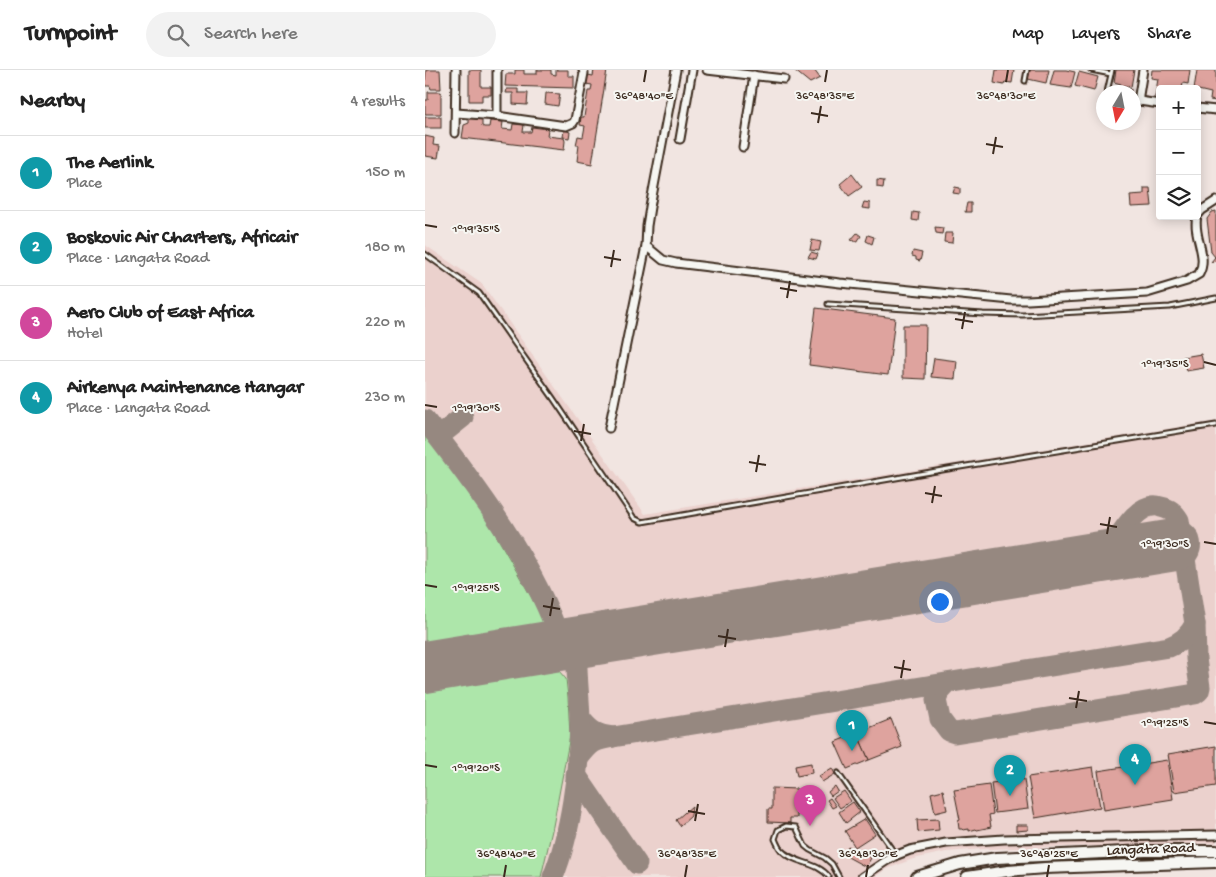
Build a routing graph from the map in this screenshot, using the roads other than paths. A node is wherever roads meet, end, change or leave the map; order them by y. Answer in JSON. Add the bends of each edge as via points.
{"nodes":[{"id":1,"x":456,"y":70,"type":"edge"},
{"id":2,"x":497,"y":70,"type":"edge"},
{"id":3,"x":583,"y":70,"type":"edge"},
{"id":4,"x":676,"y":70,"type":"edge"},
{"id":5,"x":692,"y":70,"type":"edge"},
{"id":6,"x":707,"y":70,"type":"edge"},
{"id":7,"x":1027,"y":70,"type":"edge"},
{"id":8,"x":1091,"y":70,"type":"edge"},
{"id":9,"x":1143,"y":70,"type":"edge"},
{"id":10,"x":1111,"y":72,"type":"edge"},
{"id":11,"x":755,"y":75,"type":"junction"},
{"id":12,"x":784,"y":79,"type":"dead end"},
{"id":13,"x":1025,"y":81,"type":"dead end"},
{"id":14,"x":1108,"y":85,"type":"edge"},
{"id":15,"x":1156,"y":103,"type":"edge"},
{"id":16,"x":1201,"y":108,"type":"edge"},
{"id":17,"x":1216,"y":110,"type":"edge"},
{"id":18,"x":456,"y":113,"type":"junction"},
{"id":19,"x":497,"y":116,"type":"junction"},
{"id":20,"x":455,"y":133,"type":"dead end"},
{"id":21,"x":680,"y":139,"type":"dead end"},
{"id":22,"x":743,"y":147,"type":"dead end"},
{"id":23,"x":1216,"y":201,"type":"edge"},
{"id":24,"x":1201,"y":211,"type":"edge"},
{"id":25,"x":1197,"y":220,"type":"edge"},
{"id":26,"x":646,"y":246,"type":"junction"},
{"id":27,"x":425,"y":254,"type":"edge"},
{"id":28,"x":1216,"y":298,"type":"edge"},
{"id":29,"x":828,"y":304,"type":"dead end"},
{"id":30,"x":1216,"y":425,"type":"edge"},
{"id":31,"x":609,"y":428,"type":"dead end"},
{"id":32,"x":839,"y":772,"type":"dead end"},
{"id":33,"x":1216,"y":835,"type":"edge"},
{"id":34,"x":1216,"y":850,"type":"edge"},
{"id":35,"x":897,"y":855,"type":"junction"},
{"id":36,"x":1216,"y":862,"type":"edge"},
{"id":37,"x":829,"y":877,"type":"edge"},
{"id":38,"x":839,"y":877,"type":"edge"},
{"id":39,"x":862,"y":877,"type":"edge"},
{"id":40,"x":917,"y":877,"type":"edge"},
{"id":41,"x":967,"y":877,"type":"edge"}],
"edges":[{"from":1,"to":18,"type":"street"},
{"from":2,"to":19,"type":"street"},
{"from":3,"to":19,"type":"street","via":[[575,120],[570,125]]},
{"from":4,"to":26,"type":"street","via":[[650,207]]},
{"from":5,"to":21,"type":"street"},
{"from":6,"to":11,"type":"street"},
{"from":7,"to":13,"type":"lane"},
{"from":8,"to":10,"type":"lane"},
{"from":9,"to":15,"type":"street","via":[[1139,101]]},
{"from":10,"to":14,"type":"lane"},
{"from":11,"to":12,"type":"street"},
{"from":11,"to":22,"type":"street"},
{"from":16,"to":17,"type":"street"},
{"from":18,"to":19,"type":"street"},
{"from":18,"to":20,"type":"street"},
{"from":23,"to":24,"type":"street"},
{"from":25,"to":26,"type":"street","via":[[1202,265],[1195,277],[1141,293],[1038,300],[840,283],[681,263],[663,260]]},
{"from":26,"to":31,"type":"street"},
{"from":27,"to":30,"type":"lane","via":[[479,293],[634,518],[642,522]]},
{"from":28,"to":29,"type":"lane","via":[[1170,307],[1023,315]]},
{"from":32,"to":35,"type":"lane"},
{"from":33,"to":35,"type":"street","via":[[1004,839],[946,843]]},
{"from":34,"to":40,"type":"main road","name":"Langata Road","via":[[997,858],[960,864]]},
{"from":35,"to":39,"type":"street"},
{"from":36,"to":41,"type":"main road","name":"Langata Road","via":[[1045,868]]},
{"from":37,"to":38,"type":"lane","via":[[817,866],[781,850],[775,840],[778,830],[786,826],[796,827],[805,846],[832,864]]}]}
